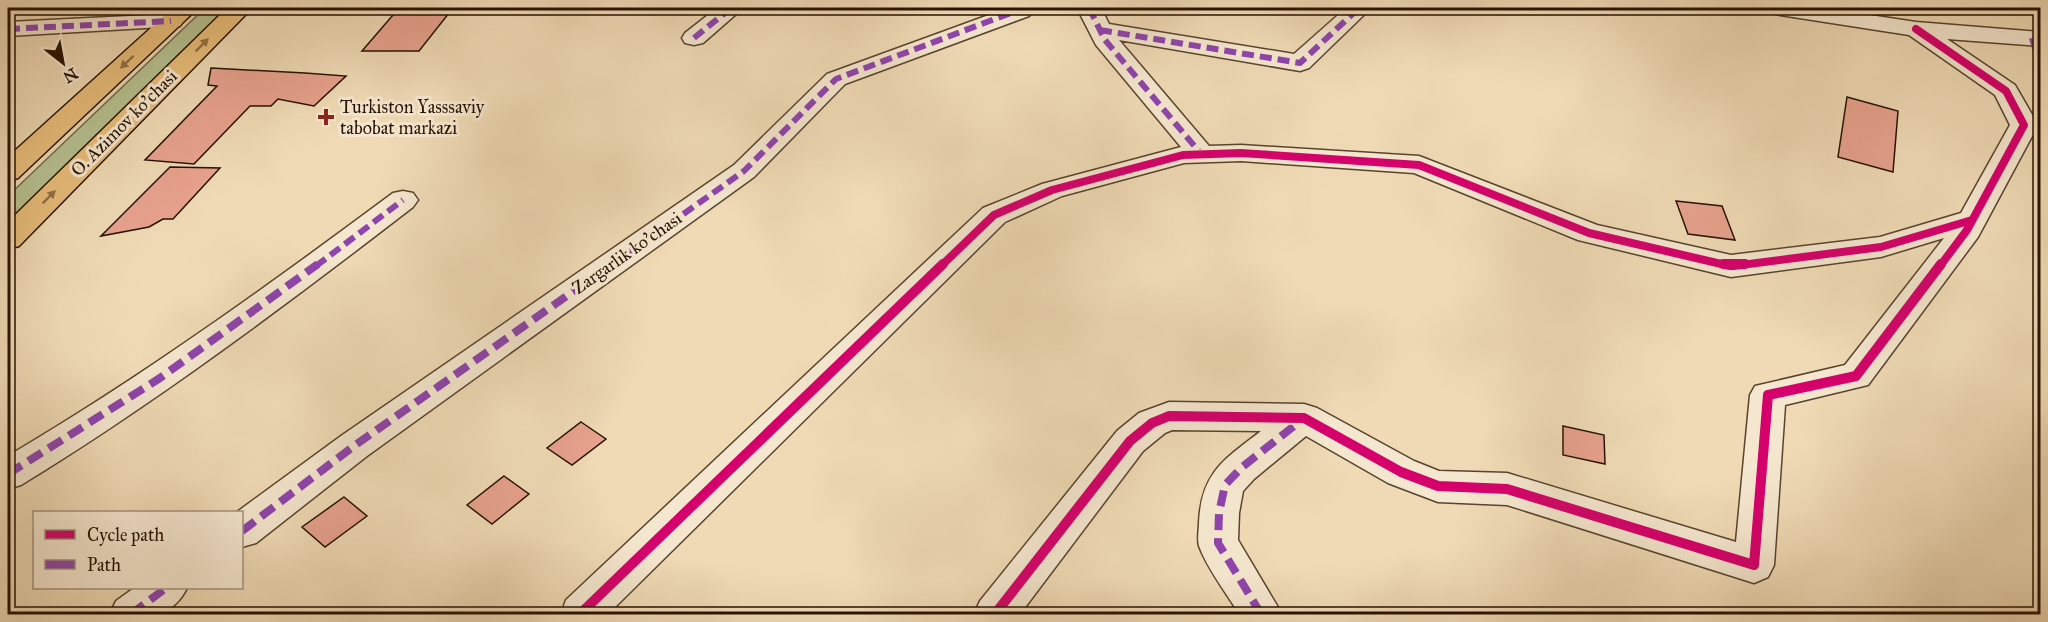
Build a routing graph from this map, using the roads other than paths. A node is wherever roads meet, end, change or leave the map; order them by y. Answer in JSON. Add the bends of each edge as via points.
{"nodes":[{"id":1,"x":240,"y":8,"type":"edge"},
{"id":2,"x":731,"y":8,"type":"edge"},
{"id":3,"x":1024,"y":8,"type":"edge"},
{"id":4,"x":1359,"y":8,"type":"edge"},
{"id":5,"x":1780,"y":8,"type":"edge"},
{"id":6,"x":178,"y":14,"type":"edge"},
{"id":7,"x":1095,"y":19,"type":"edge"},
{"id":8,"x":8,"y":29,"type":"edge"},
{"id":9,"x":1916,"y":29,"type":"junction"},
{"id":10,"x":694,"y":38,"type":"dead end"},
{"id":11,"x":2036,"y":39,"type":"edge"},
{"id":12,"x":2040,"y":65,"type":"edge"},
{"id":13,"x":1202,"y":155,"type":"junction"},
{"id":14,"x":8,"y":172,"type":"edge"},
{"id":15,"x":403,"y":200,"type":"dead end"},
{"id":16,"x":1972,"y":220,"type":"junction"},
{"id":17,"x":8,"y":239,"type":"edge"},
{"id":18,"x":1304,"y":418,"type":"junction"},
{"id":19,"x":8,"y":474,"type":"edge"},
{"id":20,"x":243,"y":530,"type":"edge"},
{"id":21,"x":165,"y":589,"type":"edge"},
{"id":22,"x":581,"y":613,"type":"edge"},
{"id":23,"x":131,"y":615,"type":"edge"},
{"id":24,"x":995,"y":615,"type":"edge"},
{"id":25,"x":1261,"y":615,"type":"edge"}],
"edges":[{"from":17,"to":1,"type":"main road","name":"O. Azimov ko'chasi","one_way":true},
{"from":2,"to":10,"type":"street"},
{"from":3,"to":20,"type":"street","name":"Zargarlik ko'chasi","via":[[836,79],[744,171],[354,446]]},
{"from":4,"to":7,"type":"street","via":[[1300,63]]},
{"from":5,"to":9,"type":"street"},
{"from":6,"to":8,"type":"street"},
{"from":6,"to":14,"type":"main road","one_way":true},
{"from":7,"to":13,"type":"street","via":[[1104,40]]},
{"from":9,"to":11,"type":"street"},
{"from":9,"to":16,"type":"street","via":[[2006,91],[2024,125]]},
{"from":11,"to":12,"type":"street"},
{"from":13,"to":16,"type":"street","via":[[1241,153],[1419,165],[1589,233],[1731,266],[1881,248]]},
{"from":13,"to":22,"type":"street","via":[[1184,155],[1052,190],[994,215]]},
{"from":15,"to":19,"type":"street","via":[[277,297],[74,436]]},
{"from":16,"to":18,"type":"street","via":[[1856,376],[1768,395],[1754,565],[1507,489],[1438,486],[1401,472]]},
{"from":18,"to":24,"type":"street","via":[[1169,416],[1152,423],[1130,441]]},
{"from":18,"to":25,"type":"street","via":[[1225,485],[1218,543]]},
{"from":21,"to":23,"type":"street"}]}
